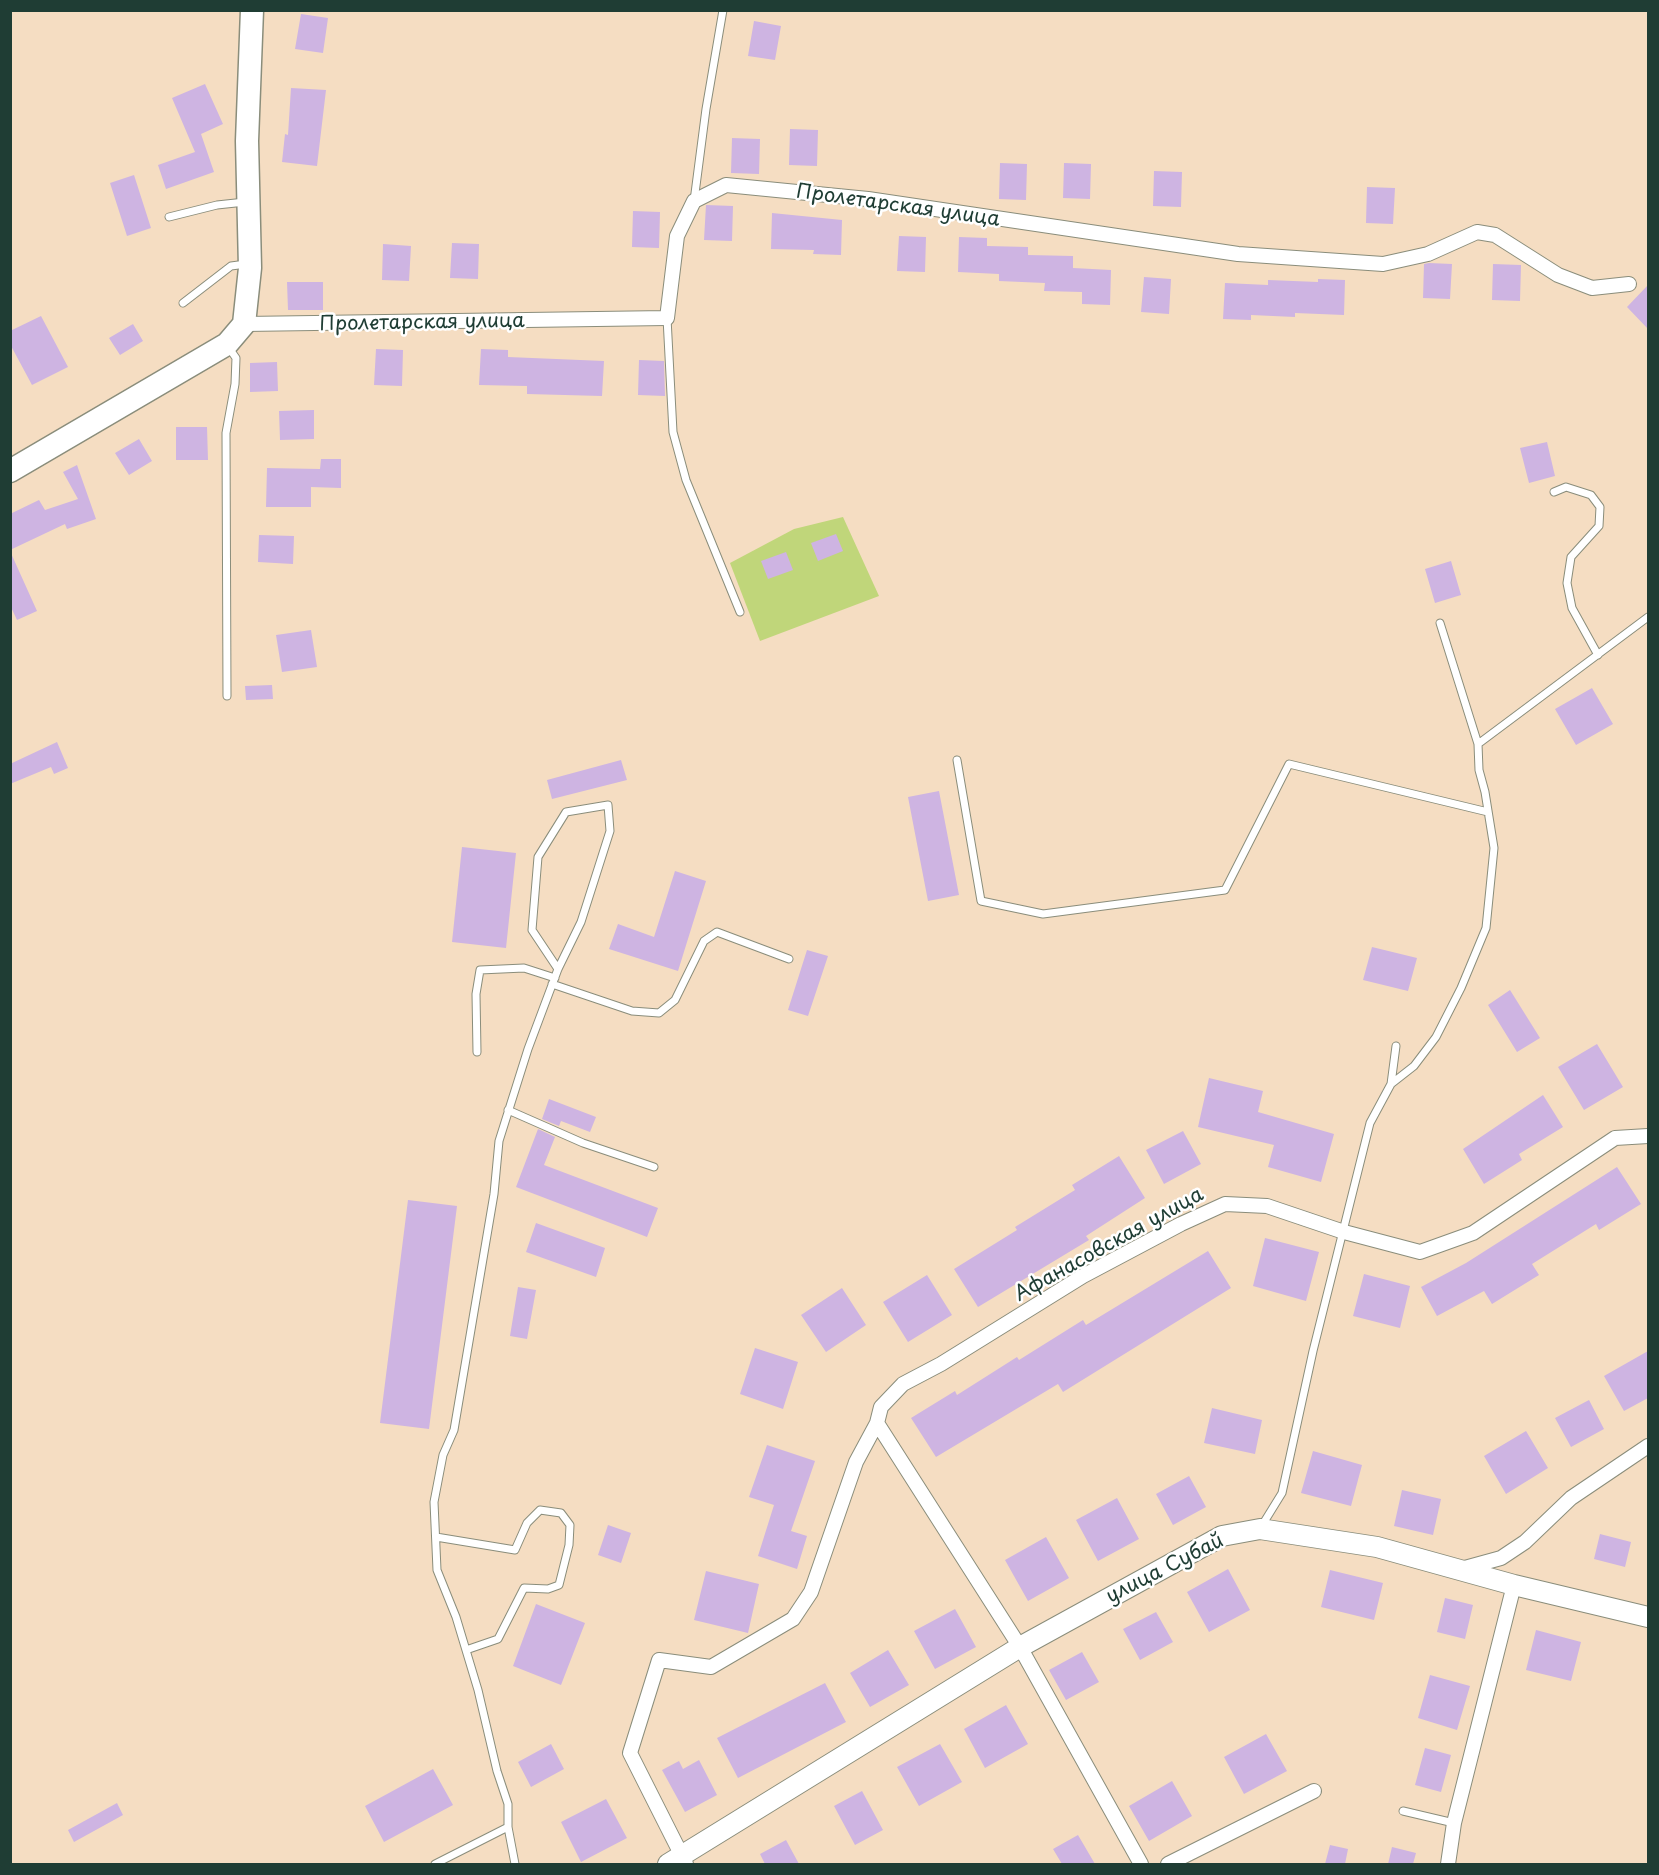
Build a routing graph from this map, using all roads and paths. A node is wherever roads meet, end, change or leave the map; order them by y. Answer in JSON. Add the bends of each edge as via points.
{"nodes":[{"id":1,"x":252,"y":10,"type":"edge"},
{"id":2,"x":723,"y":10,"type":"edge"},
{"id":3,"x":248,"y":201,"type":"junction"},
{"id":4,"x":694,"y":201,"type":"junction"},
{"id":5,"x":169,"y":217,"type":"dead end"},
{"id":6,"x":250,"y":264,"type":"junction"},
{"id":7,"x":1629,"y":284,"type":"dead end"},
{"id":8,"x":183,"y":303,"type":"dead end"},
{"id":9,"x":667,"y":318,"type":"junction"},
{"id":10,"x":244,"y":324,"type":"junction"},
{"id":11,"x":227,"y":344,"type":"junction"},
{"id":12,"x":10,"y":471,"type":"edge"},
{"id":13,"x":1554,"y":492,"type":"dead end"},
{"id":14,"x":740,"y":612,"type":"dead end"},
{"id":15,"x":1648,"y":617,"type":"edge"},
{"id":16,"x":1440,"y":623,"type":"dead end"},
{"id":17,"x":1598,"y":655,"type":"junction"},
{"id":18,"x":227,"y":696,"type":"dead end"},
{"id":19,"x":1478,"y":744,"type":"junction"},
{"id":20,"x":957,"y":760,"type":"dead end"},
{"id":21,"x":1488,"y":812,"type":"junction"},
{"id":22,"x":789,"y":959,"type":"dead end"},
{"id":23,"x":558,"y":969,"type":"junction"},
{"id":24,"x":553,"y":981,"type":"junction"},
{"id":25,"x":1396,"y":1046,"type":"dead end"},
{"id":26,"x":477,"y":1052,"type":"dead end"},
{"id":27,"x":1391,"y":1084,"type":"junction"},
{"id":28,"x":508,"y":1110,"type":"junction"},
{"id":29,"x":1648,"y":1136,"type":"edge"},
{"id":30,"x":654,"y":1167,"type":"dead end"},
{"id":31,"x":1344,"y":1232,"type":"junction"},
{"id":32,"x":877,"y":1423,"type":"junction"},
{"id":33,"x":1648,"y":1446,"type":"edge"},
{"id":34,"x":1260,"y":1529,"type":"junction"},
{"id":35,"x":436,"y":1537,"type":"junction"},
{"id":36,"x":1461,"y":1569,"type":"junction"},
{"id":37,"x":1514,"y":1585,"type":"junction"},
{"id":38,"x":1648,"y":1617,"type":"edge"},
{"id":39,"x":1020,"y":1647,"type":"junction"},
{"id":40,"x":466,"y":1650,"type":"junction"},
{"id":41,"x":1314,"y":1791,"type":"dead end"},
{"id":42,"x":1403,"y":1810,"type":"dead end"},
{"id":43,"x":1455,"y":1823,"type":"junction"},
{"id":44,"x":508,"y":1827,"type":"junction"},
{"id":45,"x":679,"y":1862,"type":"edge"},
{"id":46,"x":435,"y":1864,"type":"edge"},
{"id":47,"x":515,"y":1864,"type":"edge"},
{"id":48,"x":1141,"y":1864,"type":"edge"},
{"id":49,"x":1168,"y":1864,"type":"edge"},
{"id":50,"x":1448,"y":1864,"type":"edge"}],
"edges":[{"from":1,"to":3,"type":"main road"},
{"from":2,"to":4,"type":"lane"},
{"from":3,"to":5,"type":"lane"},
{"from":3,"to":6,"type":"main road"},
{"from":4,"to":7,"type":"street","name":"Пролетарская улица","via":[[726,185],[868,199],[1238,254],[1383,264],[1428,254],[1477,232],[1495,235],[1558,275],[1592,288]]},
{"from":4,"to":9,"type":"street","via":[[677,236]]},
{"from":6,"to":8,"type":"lane","via":[[231,266]]},
{"from":6,"to":10,"type":"main road"},
{"from":9,"to":10,"type":"street","name":"Пролетарская улица"},
{"from":9,"to":14,"type":"lane","via":[[673,432],[686,480]]},
{"from":10,"to":11,"type":"main road"},
{"from":11,"to":12,"type":"main road"},
{"from":11,"to":18,"type":"lane","via":[[236,358],[226,433]]},
{"from":13,"to":17,"type":"lane","via":[[1566,487],[1591,495],[1600,507],[1599,526],[1571,557],[1567,583],[1572,608]]},
{"from":15,"to":17,"type":"lane"},
{"from":16,"to":19,"type":"lane"},
{"from":17,"to":19,"type":"lane"},
{"from":19,"to":21,"type":"lane"},
{"from":20,"to":21,"type":"lane","via":[[981,901],[1043,914],[1225,890],[1289,764]]},
{"from":21,"to":27,"type":"lane","via":[[1494,848],[1486,928],[1436,1037],[1414,1066]]},
{"from":22,"to":24,"type":"lane","via":[[717,932],[704,941],[675,1000],[659,1013],[632,1011]]},
{"from":23,"to":23,"type":"lane","via":[[581,922],[610,831],[608,805],[566,812],[538,857],[532,930]]},
{"from":23,"to":24,"type":"lane"},
{"from":24,"to":26,"type":"lane","via":[[524,968],[480,970],[476,994]]},
{"from":24,"to":28,"type":"lane"},
{"from":25,"to":27,"type":"lane"},
{"from":27,"to":31,"type":"lane","via":[[1371,1123]]},
{"from":28,"to":30,"type":"lane","via":[[583,1143]]},
{"from":28,"to":35,"type":"lane","via":[[499,1141],[494,1194],[454,1430],[443,1455],[434,1502]]},
{"from":29,"to":31,"type":"street","name":"Афанасовская улица","via":[[1615,1138],[1473,1233],[1438,1248],[1420,1252]]},
{"from":31,"to":32,"type":"street","name":"Афанасовская улица","via":[[1267,1206],[1225,1204],[1083,1276],[903,1384],[881,1407]]},
{"from":31,"to":34,"type":"lane","via":[[1282,1493]]},
{"from":32,"to":39,"type":"street"},
{"from":32,"to":45,"type":"street","name":"Афанасовская улица","via":[[856,1462],[811,1592],[793,1619],[711,1667],[659,1660],[630,1753]]},
{"from":33,"to":36,"type":"street","name":"улица Субай","via":[[1571,1498],[1526,1542],[1502,1558]]},
{"from":34,"to":36,"type":"street","name":"улица Субай","via":[[1377,1547]]},
{"from":34,"to":39,"type":"street","name":"улица Субай","via":[[1222,1536]]},
{"from":35,"to":40,"type":"lane","via":[[437,1570]]},
{"from":35,"to":40,"type":"lane","via":[[514,1550],[527,1523],[540,1510],[561,1513],[570,1525],[559,1585],[548,1589],[524,1588],[498,1639]]},
{"from":36,"to":37,"type":"street","name":"улица Субай"},
{"from":37,"to":38,"type":"street","name":"улица Субай"},
{"from":37,"to":43,"type":"street"},
{"from":39,"to":45,"type":"street","name":"улица Субай"},
{"from":39,"to":48,"type":"street"},
{"from":40,"to":44,"type":"lane","via":[[508,1804]]},
{"from":41,"to":49,"type":"street"},
{"from":42,"to":43,"type":"lane"},
{"from":43,"to":50,"type":"street"},
{"from":44,"to":46,"type":"lane"},
{"from":44,"to":47,"type":"lane"}]}
